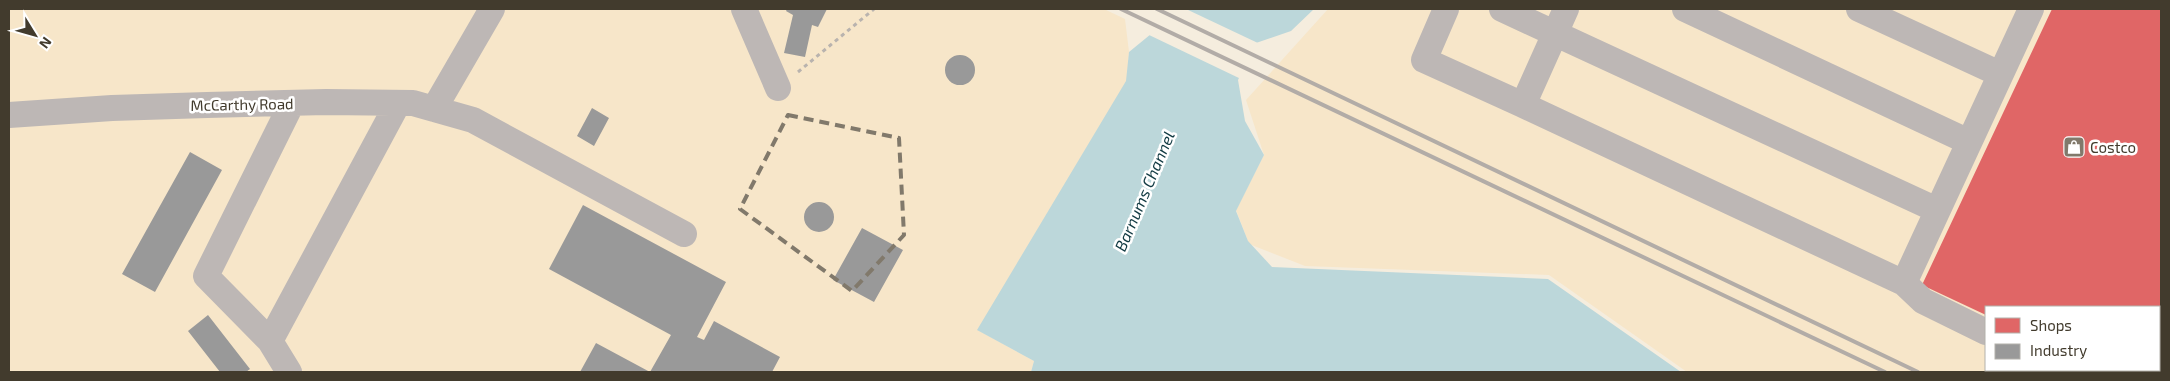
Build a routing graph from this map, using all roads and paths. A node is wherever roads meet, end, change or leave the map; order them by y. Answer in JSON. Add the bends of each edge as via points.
{"nodes":[{"id":1,"x":492,"y":9,"type":"edge"},
{"id":2,"x":744,"y":9,"type":"edge"},
{"id":3,"x":874,"y":9,"type":"edge"},
{"id":4,"x":1446,"y":9,"type":"edge"},
{"id":5,"x":1502,"y":9,"type":"edge"},
{"id":6,"x":1566,"y":9,"type":"edge"},
{"id":7,"x":1685,"y":9,"type":"edge"},
{"id":8,"x":1859,"y":9,"type":"edge"},
{"id":9,"x":2030,"y":9,"type":"edge"},
{"id":10,"x":1555,"y":33,"type":"junction"},
{"id":11,"x":2000,"y":74,"type":"junction"},
{"id":12,"x":778,"y":88,"type":"joint"},
{"id":13,"x":292,"y":103,"type":"junction"},
{"id":14,"x":398,"y":103,"type":"junction"},
{"id":15,"x":1523,"y":105,"type":"junction"},
{"id":16,"x":434,"y":109,"type":"junction"},
{"id":17,"x":9,"y":116,"type":"edge"},
{"id":18,"x":1969,"y":142,"type":"junction"},
{"id":19,"x":1937,"y":210,"type":"junction"},
{"id":20,"x":684,"y":234,"type":"dead end"},
{"id":21,"x":1904,"y":283,"type":"junction"},
{"id":22,"x":1985,"y":332,"type":"edge"},
{"id":23,"x":270,"y":342,"type":"junction"},
{"id":24,"x":289,"y":372,"type":"edge"}],
"edges":[{"from":1,"to":16,"type":"street"},
{"from":2,"to":12,"type":"street"},
{"from":3,"to":12,"type":"path"},
{"from":4,"to":15,"type":"street","via":[[1424,60]]},
{"from":5,"to":10,"type":"street"},
{"from":6,"to":10,"type":"street"},
{"from":7,"to":18,"type":"street"},
{"from":8,"to":11,"type":"street"},
{"from":9,"to":11,"type":"street"},
{"from":10,"to":15,"type":"street"},
{"from":10,"to":19,"type":"street"},
{"from":11,"to":18,"type":"street"},
{"from":13,"to":14,"type":"street","name":"McCarthy Road"},
{"from":13,"to":17,"type":"street","name":"McCarthy Road","via":[[112,108]]},
{"from":13,"to":23,"type":"street","via":[[206,276]]},
{"from":14,"to":16,"type":"street","name":"McCarthy Road"},
{"from":14,"to":23,"type":"street"},
{"from":15,"to":21,"type":"street"},
{"from":16,"to":20,"type":"street","name":"McCarthy Road","via":[[473,120]]},
{"from":18,"to":19,"type":"street"},
{"from":19,"to":21,"type":"street"},
{"from":21,"to":22,"type":"street","via":[[1923,301]]},
{"from":23,"to":24,"type":"street"}]}
